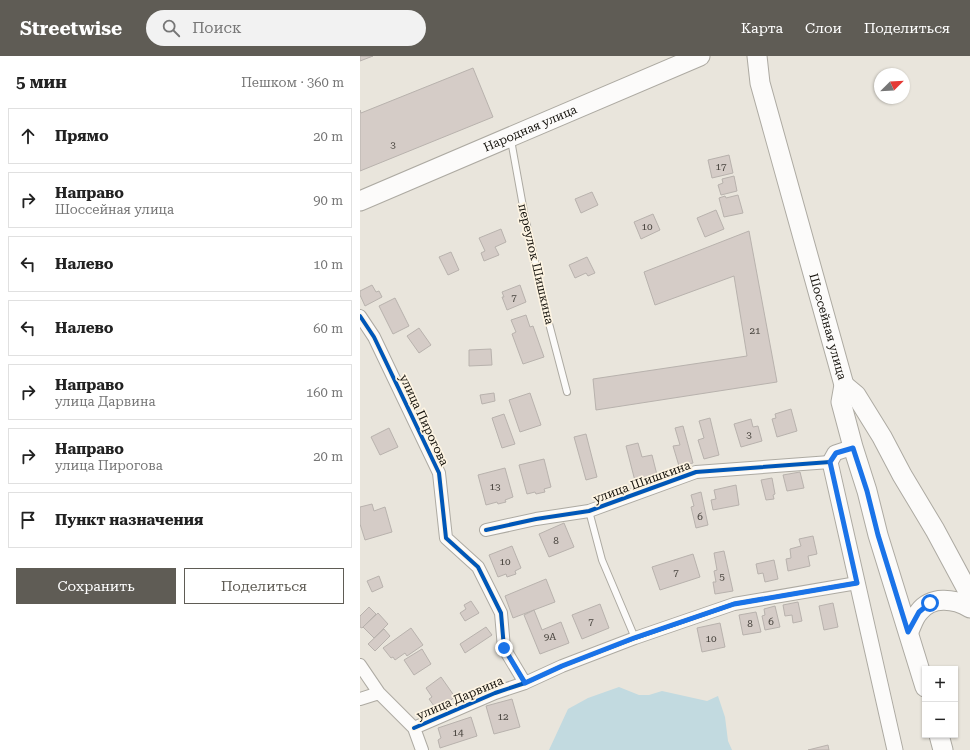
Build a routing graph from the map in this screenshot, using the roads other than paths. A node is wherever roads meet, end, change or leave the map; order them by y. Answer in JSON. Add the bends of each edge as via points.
{"nodes":[{"id":1,"x":700,"y":56,"type":"edge"},
{"id":2,"x":757,"y":56,"type":"edge"},
{"id":3,"x":511,"y":136,"type":"junction"},
{"id":4,"x":360,"y":201,"type":"edge"},
{"id":5,"x":360,"y":316,"type":"edge"},
{"id":6,"x":844,"y":385,"type":"junction"},
{"id":7,"x":567,"y":392,"type":"dead end"},
{"id":8,"x":853,"y":448,"type":"junction"},
{"id":9,"x":830,"y":462,"type":"junction"},
{"id":10,"x":589,"y":511,"type":"junction"},
{"id":11,"x":486,"y":530,"type":"dead end"},
{"id":12,"x":857,"y":583,"type":"junction"},
{"id":13,"x":970,"y":595,"type":"edge"},
{"id":14,"x":970,"y":608,"type":"edge"},
{"id":15,"x":908,"y":632,"type":"junction"},
{"id":16,"x":634,"y":638,"type":"junction"},
{"id":17,"x":360,"y":665,"type":"edge"},
{"id":18,"x":922,"y":677,"type":"edge"},
{"id":19,"x":525,"y":683,"type":"junction"},
{"id":20,"x":379,"y":693,"type":"junction"},
{"id":21,"x":360,"y":699,"type":"edge"},
{"id":22,"x":414,"y":728,"type":"junction"},
{"id":23,"x":940,"y":738,"type":"edge"},
{"id":24,"x":422,"y":750,"type":"edge"},
{"id":25,"x":895,"y":750,"type":"edge"},
{"id":26,"x":944,"y":750,"type":"edge"}],
"edges":[{"from":1,"to":3,"type":"main road","name":"Народная улица"},
{"from":2,"to":6,"type":"main road","name":"Шоссейная улица","via":[[760,83]]},
{"from":3,"to":4,"type":"main road","name":"Народная улица"},
{"from":3,"to":7,"type":"lane","name":"переулок Шишкина","via":[[524,212]]},
{"from":5,"to":19,"type":"street","name":"улица Пирогова","via":[[374,337],[439,474],[446,538],[478,567],[501,613],[504,648]]},
{"from":6,"to":8,"type":"main road","name":"Шоссейная улица","via":[[840,402]]},
{"from":6,"to":13,"type":"main road","via":[[856,395],[882,436]]},
{"from":8,"to":9,"type":"street","via":[[836,453]]},
{"from":8,"to":15,"type":"main road","name":"Шоссейная улица"},
{"from":9,"to":10,"type":"street","name":"улица Шишкина","via":[[696,472]]},
{"from":9,"to":12,"type":"street"},
{"from":10,"to":11,"type":"street","name":"улица Шишкина"},
{"from":10,"to":16,"type":"lane","via":[[602,560]]},
{"from":12,"to":16,"type":"street","name":"улица Дарвина","via":[[734,604]]},
{"from":12,"to":25,"type":"street"},
{"from":14,"to":15,"type":"main road","via":[[946,599],[930,603],[919,612]]},
{"from":15,"to":18,"type":"main road","name":"Шоссейная улица"},
{"from":16,"to":19,"type":"street","name":"улица Дарвина"},
{"from":17,"to":20,"type":"street"},
{"from":19,"to":22,"type":"street","name":"улица Дарвина","via":[[495,693]]},
{"from":20,"to":21,"type":"street"},
{"from":20,"to":22,"type":"street"},
{"from":22,"to":24,"type":"street"},
{"from":23,"to":26,"type":"main road"}]}
